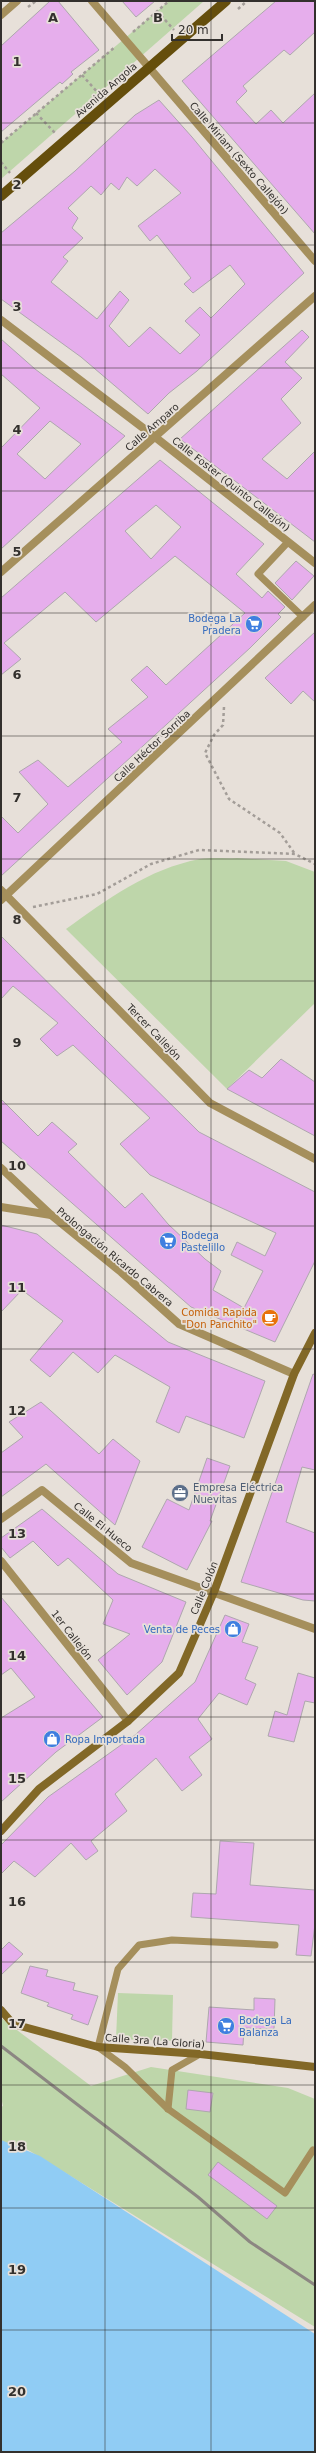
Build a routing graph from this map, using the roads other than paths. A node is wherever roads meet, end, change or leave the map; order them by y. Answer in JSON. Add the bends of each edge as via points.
{"nodes":[{"id":1,"x":17,"y":1,"type":"edge"},
{"id":2,"x":92,"y":1,"type":"edge"},
{"id":3,"x":226,"y":1,"type":"edge"},
{"id":4,"x":1,"y":15,"type":"edge"},
{"id":5,"x":148,"y":68,"type":"junction"},
{"id":6,"x":1,"y":196,"type":"edge"},
{"id":7,"x":315,"y":261,"type":"edge"},
{"id":8,"x":315,"y":296,"type":"edge"},
{"id":9,"x":1,"y":320,"type":"edge"},
{"id":10,"x":155,"y":437,"type":"junction"},
{"id":11,"x":288,"y":542,"type":"junction"},
{"id":12,"x":315,"y":563,"type":"edge"},
{"id":13,"x":1,"y":572,"type":"edge"},
{"id":14,"x":315,"y":605,"type":"edge"},
{"id":15,"x":303,"y":617,"type":"junction"},
{"id":16,"x":3,"y":895,"type":"edge"},
{"id":17,"x":315,"y":1160,"type":"edge"},
{"id":18,"x":1,"y":1168,"type":"edge"},
{"id":19,"x":1,"y":1207,"type":"edge"},
{"id":20,"x":51,"y":1216,"type":"junction"},
{"id":21,"x":315,"y":1333,"type":"edge"},
{"id":22,"x":294,"y":1374,"type":"junction"},
{"id":23,"x":1,"y":1519,"type":"edge"},
{"id":24,"x":1,"y":1561,"type":"edge"},
{"id":25,"x":214,"y":1592,"type":"junction"},
{"id":26,"x":315,"y":1629,"type":"edge"},
{"id":27,"x":128,"y":1721,"type":"junction"},
{"id":28,"x":1,"y":1831,"type":"edge"},
{"id":29,"x":275,"y":1945,"type":"dead end"},
{"id":30,"x":1,"y":2010,"type":"edge"},
{"id":31,"x":98,"y":2047,"type":"junction"},
{"id":32,"x":200,"y":2054,"type":"junction"},
{"id":33,"x":315,"y":2067,"type":"edge"},
{"id":34,"x":168,"y":2109,"type":"junction"},
{"id":35,"x":312,"y":2150,"type":"dead end"}],
"edges":[{"from":1,"to":4,"type":"street"},
{"from":2,"to":5,"type":"street","name":"Calle Miriam (Sexto Callejón)"},
{"from":3,"to":5,"type":"main road","name":"Avenida Angola"},
{"from":5,"to":6,"type":"main road","name":"Avenida Angola"},
{"from":5,"to":7,"type":"street","name":"Calle Miriam (Sexto Callejón)"},
{"from":8,"to":10,"type":"street","name":"Calle Amparo"},
{"from":9,"to":10,"type":"street","name":"Calle Foster (Quinto Callejón)"},
{"from":10,"to":11,"type":"street","name":"Calle Foster (Quinto Callejón)"},
{"from":10,"to":13,"type":"street","name":"Calle Amparo"},
{"from":11,"to":12,"type":"street","name":"Calle Foster (Quinto Callejón)"},
{"from":11,"to":15,"type":"lane","via":[[258,574]]},
{"from":14,"to":15,"type":"street","name":"Calle Héctor Sorriba"},
{"from":15,"to":16,"type":"street","name":"Calle Héctor Sorriba"},
{"from":16,"to":17,"type":"street","name":"Tercer Callejón","via":[[210,1103]]},
{"from":18,"to":20,"type":"street","name":"Prolongación Ricardo Cabrera"},
{"from":19,"to":20,"type":"street"},
{"from":20,"to":22,"type":"street","name":"Prolongación Ricardo Cabrera","via":[[180,1324]]},
{"from":21,"to":22,"type":"street","name":"Calle Colón"},
{"from":22,"to":25,"type":"street","name":"Calle Colón"},
{"from":23,"to":25,"type":"street","name":"Calle El Hueco","via":[[42,1490],[131,1563]]},
{"from":24,"to":27,"type":"street","name":"1er Callejón"},
{"from":25,"to":26,"type":"street","name":"Calle El Hueco"},
{"from":25,"to":27,"type":"street","name":"Calle Colón","via":[[179,1673]]},
{"from":27,"to":28,"type":"street","name":"Calle Colón","via":[[39,1789]]},
{"from":29,"to":31,"type":"lane","via":[[172,1940],[139,1945],[118,1969]]},
{"from":30,"to":31,"type":"street","name":"Calle 3ra (La Gloria)","via":[[13,2024]]},
{"from":31,"to":32,"type":"street","name":"Calle 3ra (La Gloria)"},
{"from":31,"to":34,"type":"lane","via":[[125,2067]]},
{"from":32,"to":33,"type":"street","name":"Calle 3ra (La Gloria)"},
{"from":32,"to":34,"type":"lane","via":[[172,2070]]},
{"from":34,"to":35,"type":"lane","via":[[285,2193]]}]}
